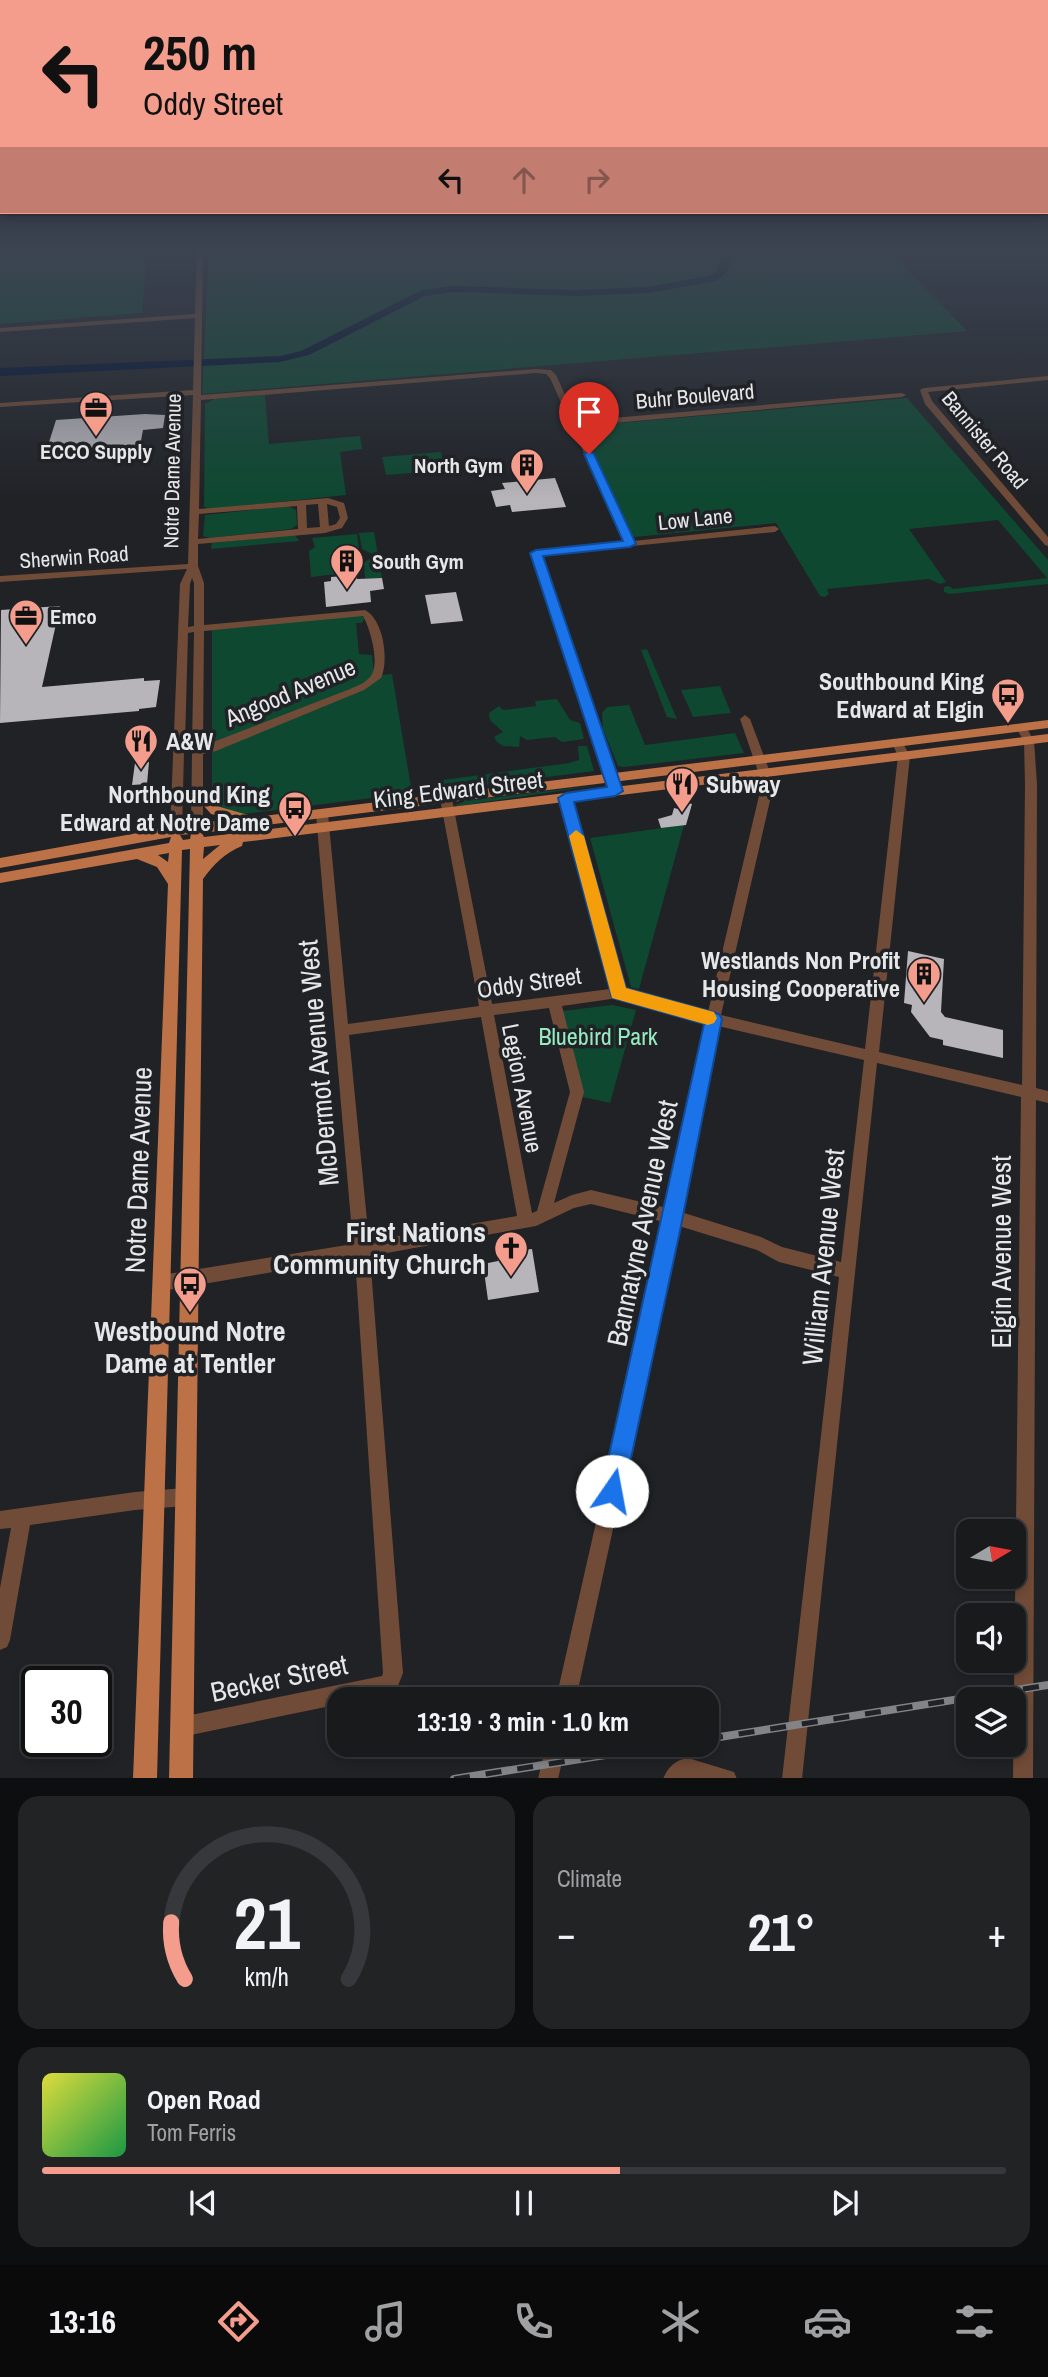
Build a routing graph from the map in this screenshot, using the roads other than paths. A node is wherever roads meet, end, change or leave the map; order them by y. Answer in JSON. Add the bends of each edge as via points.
{"nodes":[{"id":1,"x":199,"y":334,"type":"edge"},
{"id":2,"x":1048,"y":378,"type":"edge"},
{"id":3,"x":197,"y":395,"type":"junction"},
{"id":4,"x":902,"y":395,"type":"dead end"},
{"id":5,"x":0,"y":405,"type":"edge"},
{"id":6,"x":575,"y":424,"type":"junction"},
{"id":7,"x":322,"y":501,"type":"junction"},
{"id":8,"x":301,"y":503,"type":"junction"},
{"id":9,"x":194,"y":512,"type":"junction"},
{"id":10,"x":775,"y":529,"type":"dead end"},
{"id":11,"x":325,"y":530,"type":"junction"},
{"id":12,"x":303,"y":532,"type":"junction"},
{"id":13,"x":194,"y":542,"type":"junction"},
{"id":14,"x":1048,"y":543,"type":"edge"},
{"id":15,"x":630,"y":544,"type":"junction"},
{"id":16,"x":536,"y":553,"type":"joint"},
{"id":17,"x":193,"y":566,"type":"junction"},
{"id":18,"x":0,"y":579,"type":"edge"},
{"id":19,"x":200,"y":628,"type":"junction"},
{"id":20,"x":184,"y":630,"type":"junction"},
{"id":21,"x":199,"y":658,"type":"junction"},
{"id":22,"x":183,"y":659,"type":"junction"},
{"id":23,"x":746,"y":719,"type":"dead end"},
{"id":24,"x":1048,"y":724,"type":"edge"},
{"id":25,"x":1025,"y":734,"type":"junction"},
{"id":26,"x":1048,"y":738,"type":"edge"},
{"id":27,"x":180,"y":747,"type":"junction"},
{"id":28,"x":901,"y":750,"type":"junction"},
{"id":29,"x":198,"y":751,"type":"junction"},
{"id":30,"x":764,"y":767,"type":"junction"},
{"id":31,"x":611,"y":777,"type":"junction"},
{"id":32,"x":197,"y":791,"type":"junction"},
{"id":33,"x":615,"y":791,"type":"junction"},
{"id":34,"x":566,"y":798,"type":"junction"},
{"id":35,"x":447,"y":806,"type":"junction"},
{"id":36,"x":264,"y":821,"type":"junction"},
{"id":37,"x":323,"y":821,"type":"junction"},
{"id":38,"x":197,"y":828,"type":"junction"},
{"id":39,"x":176,"y":831,"type":"junction"},
{"id":40,"x":256,"y":836,"type":"junction"},
{"id":41,"x":196,"y":843,"type":"junction"},
{"id":42,"x":175,"y":846,"type":"junction"},
{"id":43,"x":131,"y":854,"type":"junction"},
{"id":44,"x":0,"y":863,"type":"edge"},
{"id":45,"x":0,"y":878,"type":"edge"},
{"id":46,"x":195,"y":880,"type":"junction"},
{"id":47,"x":175,"y":888,"type":"junction"},
{"id":48,"x":618,"y":993,"type":"junction"},
{"id":49,"x":554,"y":1001,"type":"junction"},
{"id":50,"x":485,"y":1011,"type":"junction"},
{"id":51,"x":713,"y":1019,"type":"junction"},
{"id":52,"x":342,"y":1030,"type":"junction"},
{"id":53,"x":872,"y":1055,"type":"junction"},
{"id":54,"x":1028,"y":1092,"type":"junction"},
{"id":55,"x":1048,"y":1097,"type":"edge"},
{"id":56,"x":543,"y":1216,"type":"junction"},
{"id":57,"x":673,"y":1217,"type":"junction"},
{"id":58,"x":526,"y":1221,"type":"junction"},
{"id":59,"x":362,"y":1252,"type":"junction"},
{"id":60,"x":848,"y":1272,"type":"junction"},
{"id":61,"x":189,"y":1278,"type":"junction"},
{"id":62,"x":162,"y":1283,"type":"junction"},
{"id":63,"x":185,"y":1497,"type":"junction"},
{"id":64,"x":154,"y":1499,"type":"junction"},
{"id":65,"x":22,"y":1517,"type":"junction"},
{"id":66,"x":0,"y":1520,"type":"edge"},
{"id":67,"x":0,"y":1640,"type":"edge"},
{"id":68,"x":388,"y":1684,"type":"joint"},
{"id":69,"x":569,"y":1687,"type":"edge"},
{"id":70,"x":181,"y":1727,"type":"junction"},
{"id":71,"x":553,"y":1757,"type":"edge"},
{"id":72,"x":145,"y":1778,"type":"edge"},
{"id":73,"x":181,"y":1778,"type":"edge"},
{"id":74,"x":548,"y":1778,"type":"edge"},
{"id":75,"x":674,"y":1778,"type":"edge"},
{"id":76,"x":723,"y":1778,"type":"edge"},
{"id":77,"x":792,"y":1778,"type":"edge"},
{"id":78,"x":1023,"y":1778,"type":"edge"}],
"edges":[{"from":1,"to":3,"type":"street","name":"Notre Dame Avenue"},
{"from":2,"to":14,"type":"street","name":"Bannister Road","via":[[924,390],[928,402]]},
{"from":3,"to":5,"type":"street"},
{"from":3,"to":6,"type":"street","via":[[541,371],[554,377]]},
{"from":3,"to":9,"type":"street","name":"Notre Dame Avenue"},
{"from":4,"to":6,"type":"street","name":"Buhr Boulevard"},
{"from":6,"to":15,"type":"street"},
{"from":7,"to":8,"type":"street"},
{"from":7,"to":11,"type":"street"},
{"from":7,"to":11,"type":"street","via":[[339,503],[344,518],[339,526]]},
{"from":8,"to":9,"type":"street"},
{"from":8,"to":12,"type":"street"},
{"from":9,"to":13,"type":"street","name":"Notre Dame Avenue"},
{"from":10,"to":15,"type":"street","name":"Low Lane"},
{"from":11,"to":12,"type":"street"},
{"from":12,"to":13,"type":"street"},
{"from":13,"to":17,"type":"street","name":"Notre Dame Avenue"},
{"from":15,"to":16,"type":"street","name":"Low Lane"},
{"from":16,"to":31,"type":"street"},
{"from":17,"to":18,"type":"street","name":"Sherwin Road"},
{"from":17,"to":19,"type":"street","name":"Notre Dame Avenue","via":[[200,583]]},
{"from":17,"to":20,"type":"street","name":"Notre Dame Avenue","via":[[185,584]]},
{"from":19,"to":20,"type":"street","name":"Angood Avenue"},
{"from":19,"to":21,"type":"street","name":"Notre Dame Avenue"},
{"from":19,"to":29,"type":"street","name":"Angood Avenue","via":[[365,613],[373,620],[380,666],[376,677],[354,691]]},
{"from":20,"to":22,"type":"street","name":"Notre Dame Avenue"},
{"from":21,"to":22,"type":"street"},
{"from":21,"to":29,"type":"street","name":"Notre Dame Avenue"},
{"from":22,"to":27,"type":"street","name":"Notre Dame Avenue"},
{"from":23,"to":30,"type":"street"},
{"from":24,"to":25,"type":"main road","name":"King Edward Street"},
{"from":25,"to":26,"type":"main road","name":"King Edward Street"},
{"from":25,"to":28,"type":"main road","name":"King Edward Street"},
{"from":25,"to":54,"type":"street","name":"Elgin Avenue West","via":[[1031,784]]},
{"from":27,"to":29,"type":"street"},
{"from":27,"to":39,"type":"street","name":"Notre Dame Avenue"},
{"from":28,"to":30,"type":"main road","name":"King Edward Street"},
{"from":28,"to":53,"type":"street","name":"William Avenue West"},
{"from":29,"to":32,"type":"street","name":"Notre Dame Avenue"},
{"from":30,"to":31,"type":"main road","name":"King Edward Street"},
{"from":30,"to":33,"type":"main road","name":"King Edward Street"},
{"from":30,"to":51,"type":"street","name":"Bannatyne Avenue West","via":[[768,783]]},
{"from":31,"to":33,"type":"street"},
{"from":31,"to":35,"type":"main road","name":"King Edward Street"},
{"from":32,"to":36,"type":"main road","via":[[216,811]]},
{"from":32,"to":38,"type":"street","name":"Notre Dame Avenue"},
{"from":33,"to":34,"type":"main road","name":"King Edward Street"},
{"from":34,"to":35,"type":"main road","name":"King Edward Street"},
{"from":34,"to":48,"type":"street"},
{"from":35,"to":37,"type":"main road","name":"King Edward Street"},
{"from":35,"to":50,"type":"street","name":"Legion Avenue"},
{"from":36,"to":37,"type":"main road","name":"King Edward Street"},
{"from":36,"to":38,"type":"main road","name":"King Edward Street"},
{"from":37,"to":40,"type":"main road","name":"King Edward Street"},
{"from":37,"to":52,"type":"street","name":"McDermot Avenue West"},
{"from":38,"to":39,"type":"main road","name":"King Edward Street"},
{"from":38,"to":41,"type":"main road","name":"Notre Dame Avenue"},
{"from":39,"to":42,"type":"main road","name":"Notre Dame Avenue"},
{"from":39,"to":44,"type":"main road","name":"King Edward Street"},
{"from":40,"to":41,"type":"main road","name":"King Edward Street"},
{"from":40,"to":46,"type":"main road","via":[[222,848]]},
{"from":41,"to":42,"type":"main road","name":"King Edward Street"},
{"from":41,"to":46,"type":"main road","name":"Notre Dame Avenue"},
{"from":42,"to":43,"type":"main road","name":"King Edward Street"},
{"from":42,"to":47,"type":"main road","name":"Notre Dame Avenue"},
{"from":43,"to":45,"type":"main road","name":"King Edward Street"},
{"from":43,"to":47,"type":"main road","via":[[159,860]]},
{"from":46,"to":61,"type":"main road","name":"Notre Dame Avenue"},
{"from":47,"to":62,"type":"main road","name":"Notre Dame Avenue"},
{"from":48,"to":49,"type":"street","name":"Oddy Street"},
{"from":48,"to":51,"type":"street","name":"Oddy Street"},
{"from":49,"to":50,"type":"street","name":"Oddy Street"},
{"from":49,"to":56,"type":"street","via":[[577,1093]]},
{"from":50,"to":52,"type":"street","name":"Oddy Street"},
{"from":50,"to":58,"type":"street","name":"Legion Avenue"},
{"from":51,"to":53,"type":"street","name":"Oddy Street"},
{"from":51,"to":57,"type":"street","name":"Bannatyne Avenue West"},
{"from":52,"to":59,"type":"street","name":"McDermot Avenue West"},
{"from":53,"to":54,"type":"street","name":"Oddy Street"},
{"from":53,"to":60,"type":"street","name":"William Avenue West"},
{"from":54,"to":55,"type":"street","name":"Oddy Street"},
{"from":54,"to":78,"type":"street","name":"Elgin Avenue West"},
{"from":56,"to":57,"type":"street","via":[[591,1197]]},
{"from":56,"to":58,"type":"street"},
{"from":57,"to":60,"type":"street","via":[[761,1244],[779,1254]]},
{"from":57,"to":69,"type":"street","name":"Bannatyne Avenue West"},
{"from":58,"to":59,"type":"street"},
{"from":59,"to":61,"type":"street"},
{"from":59,"to":68,"type":"street","name":"McDermot Avenue West","via":[[393,1673]]},
{"from":60,"to":77,"type":"street","name":"William Avenue West"},
{"from":61,"to":62,"type":"street"},
{"from":61,"to":63,"type":"main road","name":"Notre Dame Avenue"},
{"from":62,"to":64,"type":"main road","name":"Notre Dame Avenue"},
{"from":63,"to":64,"type":"street"},
{"from":63,"to":70,"type":"main road","name":"Notre Dame Avenue"},
{"from":64,"to":65,"type":"street"},
{"from":64,"to":72,"type":"main road","name":"Notre Dame Avenue"},
{"from":65,"to":66,"type":"street"},
{"from":65,"to":67,"type":"street"},
{"from":68,"to":70,"type":"street","name":"Becker Street"},
{"from":70,"to":73,"type":"main road","name":"Notre Dame Avenue"},
{"from":71,"to":74,"type":"street"},
{"from":75,"to":76,"type":"street","via":[[688,1768]]}]}
